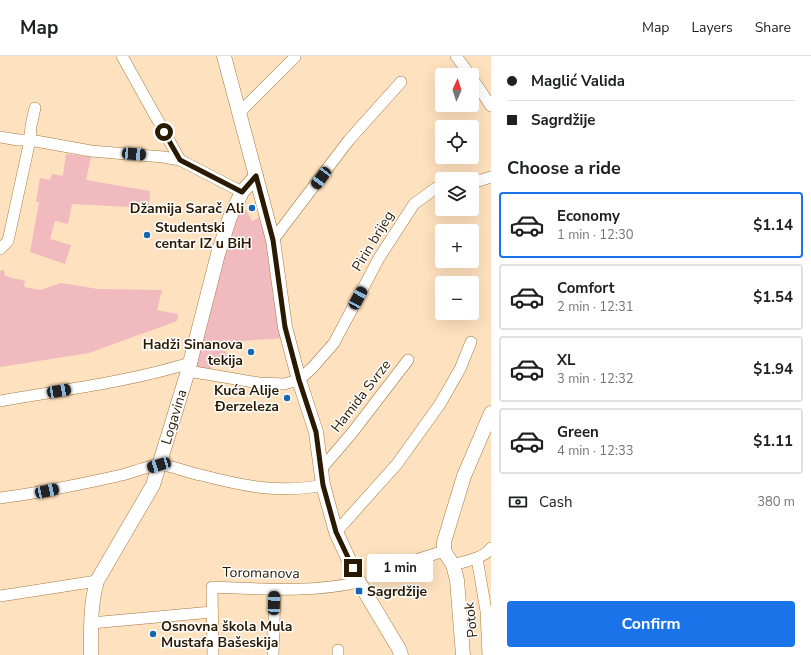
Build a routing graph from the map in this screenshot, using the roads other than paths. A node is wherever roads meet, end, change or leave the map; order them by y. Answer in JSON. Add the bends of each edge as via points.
{"nodes":[{"id":1,"x":122,"y":56,"type":"edge"},
{"id":2,"x":224,"y":56,"type":"edge"},
{"id":3,"x":456,"y":56,"type":"edge"},
{"id":4,"x":295,"y":57,"type":"edge"},
{"id":5,"x":465,"y":68,"type":"edge"},
{"id":6,"x":401,"y":82,"type":"dead end"},
{"id":7,"x":479,"y":88,"type":"edge"},
{"id":8,"x":491,"y":106,"type":"edge"},
{"id":9,"x":35,"y":108,"type":"dead end"},
{"id":10,"x":239,"y":113,"type":"junction"},
{"id":11,"x":0,"y":137,"type":"edge"},
{"id":12,"x":30,"y":140,"type":"junction"},
{"id":13,"x":180,"y":160,"type":"junction"},
{"id":14,"x":256,"y":176,"type":"junction"},
{"id":15,"x":491,"y":177,"type":"edge"},
{"id":16,"x":479,"y":181,"type":"edge"},
{"id":17,"x":435,"y":189,"type":"edge"},
{"id":18,"x":242,"y":192,"type":"junction"},
{"id":19,"x":273,"y":240,"type":"junction"},
{"id":20,"x":0,"y":249,"type":"edge"},
{"id":21,"x":471,"y":342,"type":"dead end"},
{"id":22,"x":408,"y":360,"type":"dead end"},
{"id":23,"x":189,"y":367,"type":"junction"},
{"id":24,"x":299,"y":380,"type":"junction"},
{"id":25,"x":0,"y":401,"type":"edge"},
{"id":26,"x":491,"y":413,"type":"edge"},
{"id":27,"x":159,"y":465,"type":"junction"},
{"id":28,"x":322,"y":468,"type":"junction"},
{"id":29,"x":323,"y":485,"type":"junction"},
{"id":30,"x":0,"y":498,"type":"edge"},
{"id":31,"x":336,"y":532,"type":"junction"},
{"id":32,"x":491,"y":548,"type":"edge"},
{"id":33,"x":444,"y":551,"type":"junction"},
{"id":34,"x":477,"y":558,"type":"junction"},
{"id":35,"x":413,"y":562,"type":"dead end"},
{"id":36,"x":453,"y":565,"type":"junction"},
{"id":37,"x":97,"y":581,"type":"junction"},
{"id":38,"x":359,"y":582,"type":"junction"},
{"id":39,"x":274,"y":590,"type":"junction"},
{"id":40,"x":0,"y":596,"type":"edge"},
{"id":41,"x":212,"y":612,"type":"junction"},
{"id":42,"x":92,"y":623,"type":"junction"},
{"id":43,"x":91,"y":655,"type":"edge"},
{"id":44,"x":213,"y":655,"type":"edge"},
{"id":45,"x":273,"y":655,"type":"edge"},
{"id":46,"x":401,"y":655,"type":"edge"},
{"id":47,"x":464,"y":655,"type":"edge"},
{"id":48,"x":488,"y":655,"type":"edge"}],
"edges":[{"from":1,"to":13,"type":"street"},
{"from":2,"to":10,"type":"street"},
{"from":3,"to":5,"type":"street"},
{"from":4,"to":10,"type":"street"},
{"from":6,"to":19,"type":"street","via":[[349,140]]},
{"from":7,"to":8,"type":"street"},
{"from":9,"to":12,"type":"street"},
{"from":10,"to":14,"type":"street"},
{"from":11,"to":12,"type":"street"},
{"from":12,"to":13,"type":"street","via":[[91,151],[163,156]]},
{"from":12,"to":20,"type":"street","via":[[8,241]]},
{"from":13,"to":18,"type":"street"},
{"from":14,"to":18,"type":"street","name":"Logavina"},
{"from":14,"to":19,"type":"street"},
{"from":15,"to":16,"type":"street"},
{"from":17,"to":24,"type":"street","name":"Pirin brijeg","via":[[414,204],[379,258],[334,343]]},
{"from":18,"to":23,"type":"street","name":"Logavina","via":[[218,254]]},
{"from":19,"to":24,"type":"street","via":[[285,327]]},
{"from":21,"to":31,"type":"street","via":[[460,369],[440,404],[397,464]]},
{"from":22,"to":28,"type":"street","name":"Hamida Svrze"},
{"from":23,"to":24,"type":"street","via":[[259,383],[284,384]]},
{"from":23,"to":25,"type":"street"},
{"from":23,"to":27,"type":"street","name":"Logavina"},
{"from":24,"to":28,"type":"street","via":[[316,432]]},
{"from":26,"to":33,"type":"street","via":[[464,476],[446,533]]},
{"from":27,"to":29,"type":"street","via":[[261,488],[284,490]]},
{"from":27,"to":30,"type":"street","via":[[47,491]]},
{"from":27,"to":37,"type":"street","name":"Logavina","via":[[152,485]]},
{"from":28,"to":29,"type":"street"},
{"from":29,"to":31,"type":"street"},
{"from":31,"to":38,"type":"street"},
{"from":32,"to":34,"type":"street"},
{"from":33,"to":35,"type":"street"},
{"from":33,"to":36,"type":"street"},
{"from":34,"to":36,"type":"street"},
{"from":34,"to":48,"type":"street","name":"Potok","via":[[486,611]]},
{"from":36,"to":47,"type":"street","via":[[457,580]]},
{"from":37,"to":40,"type":"street"},
{"from":37,"to":42,"type":"street","name":"Logavina","via":[[93,594]]},
{"from":38,"to":39,"type":"street","name":"Toromanova","via":[[344,586]]},
{"from":38,"to":46,"type":"street"},
{"from":39,"to":41,"type":"street","name":"Toromanova","via":[[212,587]]},
{"from":39,"to":45,"type":"street"},
{"from":41,"to":42,"type":"street"},
{"from":41,"to":44,"type":"street"},
{"from":42,"to":43,"type":"street","name":"Logavina"}]}
